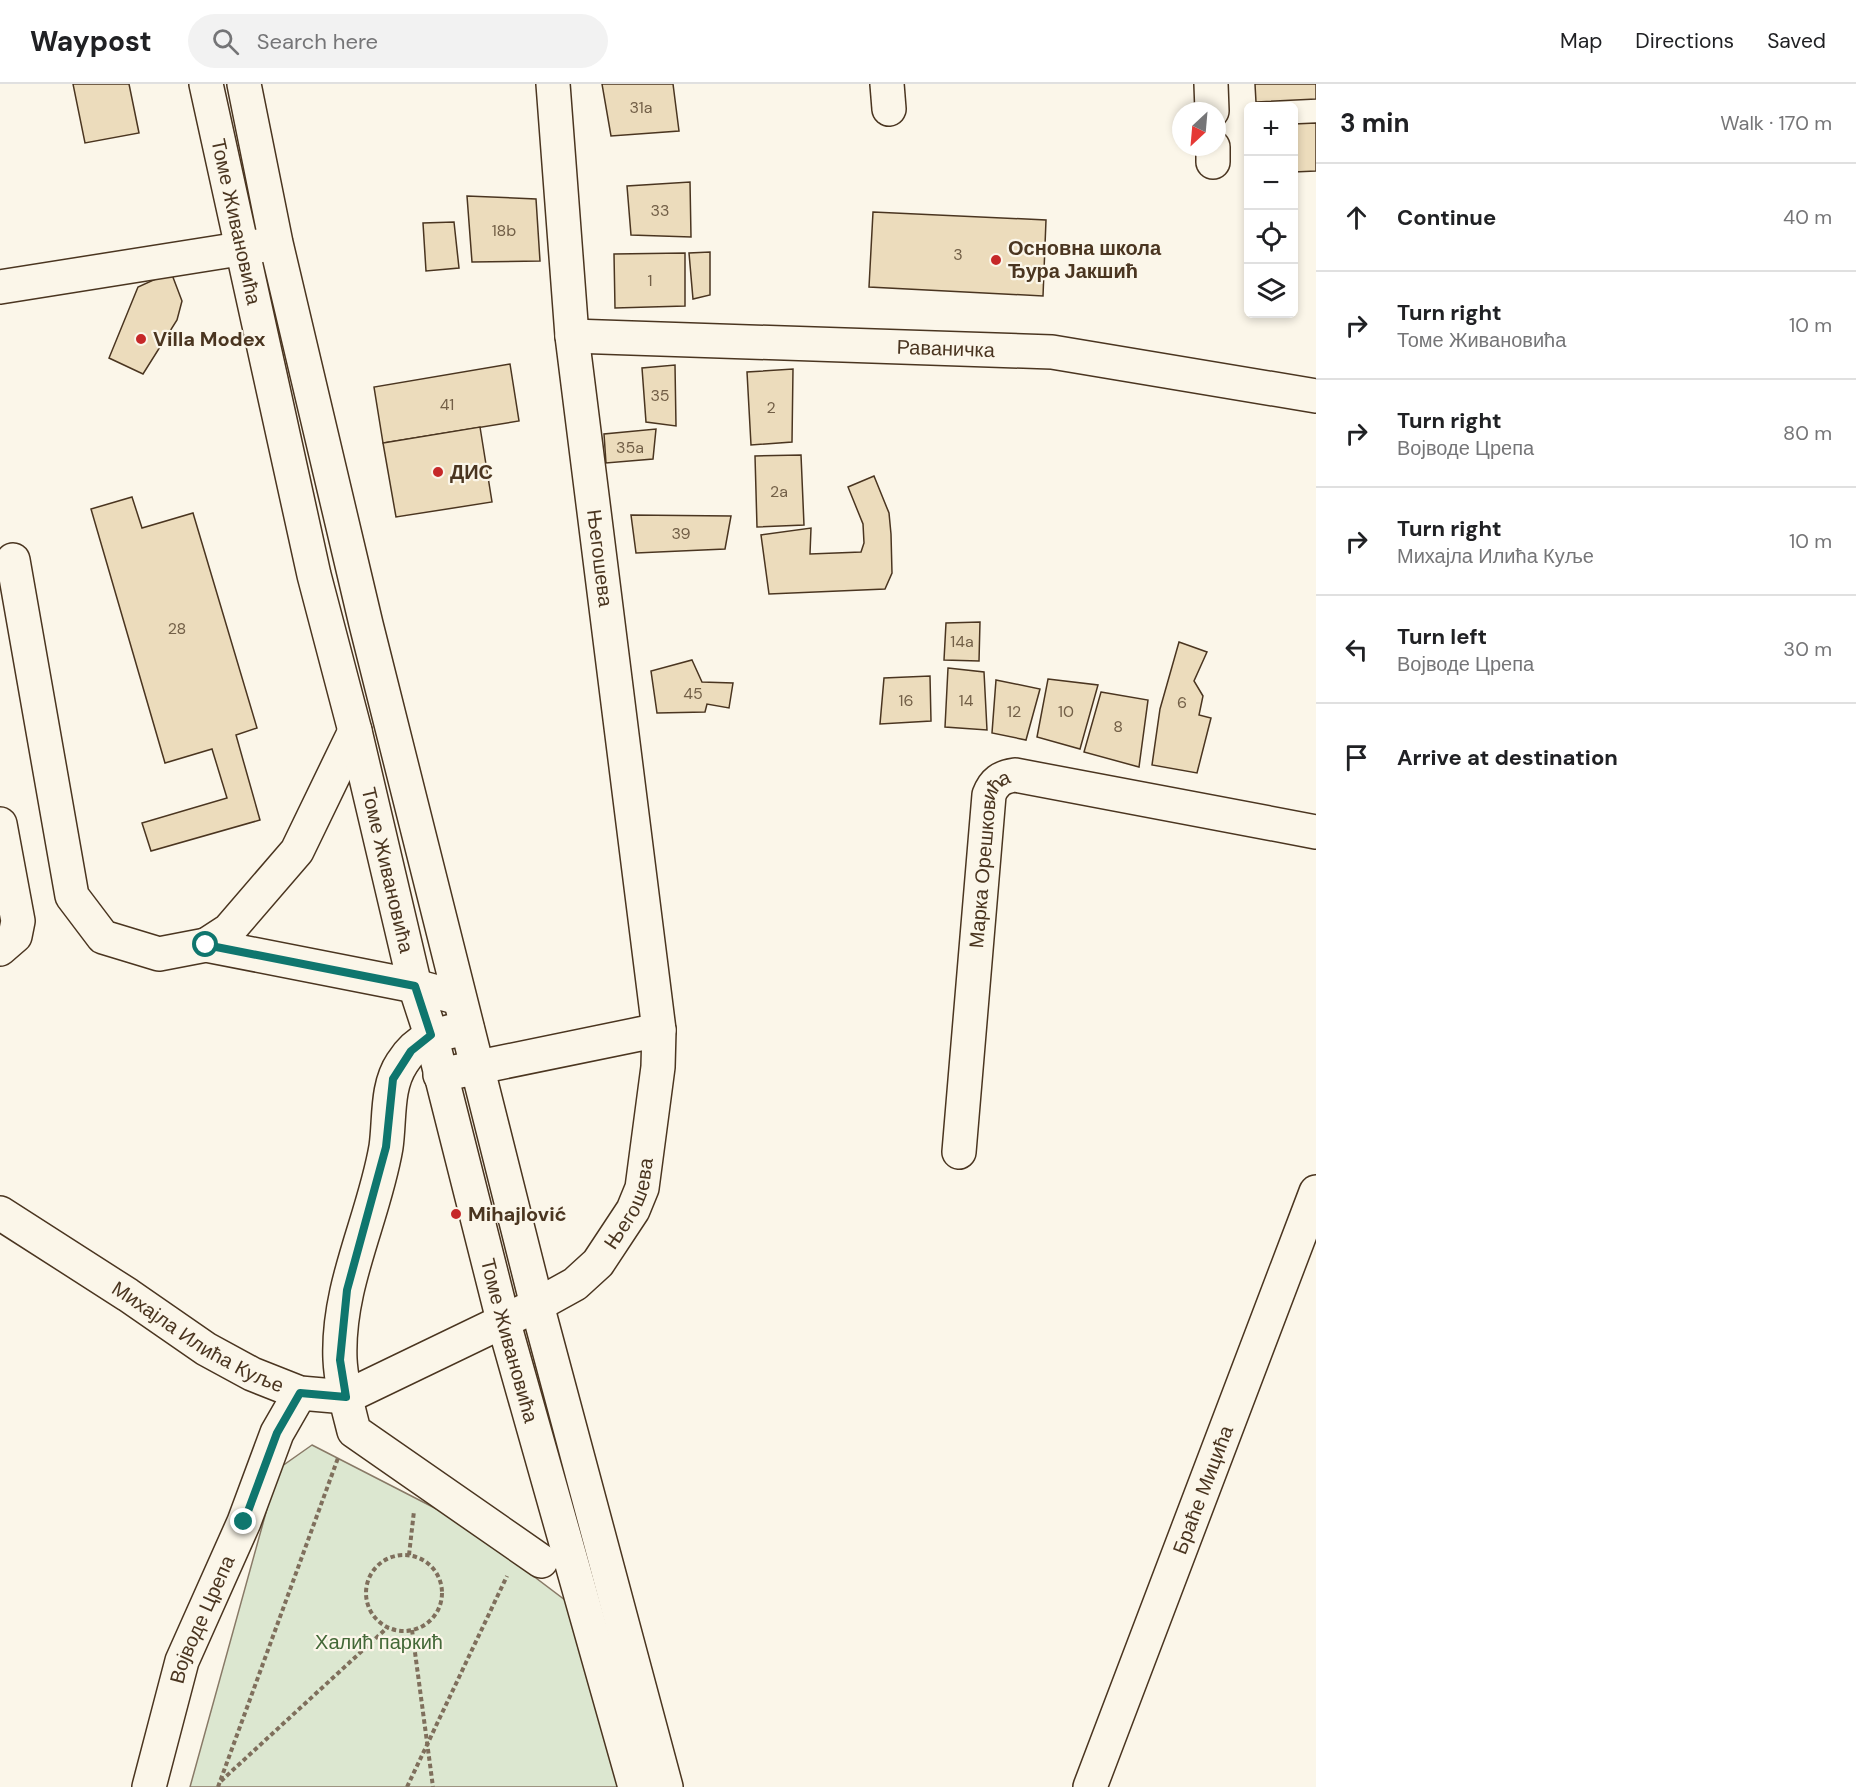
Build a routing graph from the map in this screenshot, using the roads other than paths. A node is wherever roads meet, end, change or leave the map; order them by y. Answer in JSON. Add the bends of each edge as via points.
{"nodes":[{"id":1,"x":206,"y":84,"type":"edge"},
{"id":2,"x":244,"y":84,"type":"edge"},
{"id":3,"x":553,"y":84,"type":"edge"},
{"id":4,"x":1211,"y":84,"type":"edge"},
{"id":5,"x":1212,"y":102,"type":"edge"},
{"id":6,"x":276,"y":243,"type":"junction"},
{"id":7,"x":241,"y":247,"type":"junction"},
{"id":8,"x":0,"y":287,"type":"edge"},
{"id":9,"x":572,"y":336,"type":"junction"},
{"id":10,"x":1316,"y":396,"type":"edge"},
{"id":11,"x":13,"y":560,"type":"dead end"},
{"id":12,"x":355,"y":731,"type":"junction"},
{"id":13,"x":0,"y":824,"type":"edge"},
{"id":14,"x":1316,"y":832,"type":"edge"},
{"id":15,"x":206,"y":945,"type":"junction"},
{"id":16,"x":0,"y":949,"type":"edge"},
{"id":17,"x":415,"y":986,"type":"junction"},
{"id":18,"x":463,"y":1013,"type":"junction"},
{"id":19,"x":659,"y":1030,"type":"junction"},
{"id":20,"x":431,"y":1035,"type":"junction"},
{"id":21,"x":477,"y":1067,"type":"junction"},
{"id":22,"x":440,"y":1075,"type":"junction"},
{"id":23,"x":959,"y":1152,"type":"dead end"},
{"id":24,"x":1316,"y":1192,"type":"edge"},
{"id":25,"x":1,"y":1215,"type":"edge"},
{"id":26,"x":537,"y":1305,"type":"junction"},
{"id":27,"x":503,"y":1320,"type":"junction"},
{"id":28,"x":300,"y":1393,"type":"junction"},
{"id":29,"x":346,"y":1397,"type":"junction"},
{"id":30,"x":530,"y":1554,"type":"road end"},
{"id":31,"x":149,"y":1787,"type":"edge"},
{"id":32,"x":635,"y":1787,"type":"edge"},
{"id":33,"x":666,"y":1787,"type":"edge"},
{"id":34,"x":1090,"y":1787,"type":"edge"}],
"edges":[{"from":1,"to":7,"type":"street","name":"Томе Живановића"},
{"from":2,"to":6,"type":"street","name":"Томе Живановића"},
{"from":3,"to":9,"type":"street","name":"Његошева"},
{"from":4,"to":5,"type":"street"},
{"from":6,"to":7,"type":"street"},
{"from":6,"to":18,"type":"street","name":"Томе Живановића"},
{"from":7,"to":8,"type":"street"},
{"from":7,"to":12,"type":"street","name":"Томе Живановића","via":[[314,575]]},
{"from":9,"to":10,"type":"street","name":"Раваничка","via":[[1052,352]]},
{"from":9,"to":19,"type":"street","name":"Његошева"},
{"from":11,"to":15,"type":"street","via":[[72,896],[103,937],[159,954]]},
{"from":12,"to":15,"type":"street","via":[[297,851],[229,930]]},
{"from":12,"to":17,"type":"street","name":"Томе Живановића"},
{"from":13,"to":16,"type":"street","via":[[18,921],[15,936]]},
{"from":14,"to":23,"type":"street","name":"Марка Орешковића","via":[[1015,775],[993,785],[989,795]]},
{"from":15,"to":17,"type":"street"},
{"from":17,"to":18,"type":"street"},
{"from":17,"to":20,"type":"street","name":"Томе Живановића"},
{"from":18,"to":20,"type":"street"},
{"from":18,"to":21,"type":"street","name":"Томе Живановића"},
{"from":19,"to":21,"type":"street"},
{"from":19,"to":26,"type":"street","name":"Његошева","via":[[646,1164],[633,1210],[598,1263],[575,1284]]},
{"from":20,"to":22,"type":"street","name":"Томе Живановића"},
{"from":20,"to":29,"type":"street","via":[[411,1051],[393,1079],[386,1147],[347,1290],[340,1360]]},
{"from":21,"to":22,"type":"street"},
{"from":21,"to":26,"type":"street","name":"Томе Живановића"},
{"from":22,"to":27,"type":"street","name":"Томе Живановића"},
{"from":24,"to":34,"type":"street","name":"Браће Мицића"},
{"from":25,"to":28,"type":"street","name":"Михајла Илића Куље","via":[[206,1349],[252,1374]]},
{"from":26,"to":27,"type":"street","name":"Његошева"},
{"from":26,"to":33,"type":"street","name":"Томе Живановића"},
{"from":27,"to":29,"type":"street"},
{"from":27,"to":32,"type":"street","name":"Томе Живановића"},
{"from":28,"to":29,"type":"street","name":"Михајла Илића Куље"},
{"from":28,"to":31,"type":"street","name":"Војводе Црепа","via":[[277,1433],[244,1522],[183,1662]]},
{"from":29,"to":30,"type":"street","via":[[354,1431]]}]}
